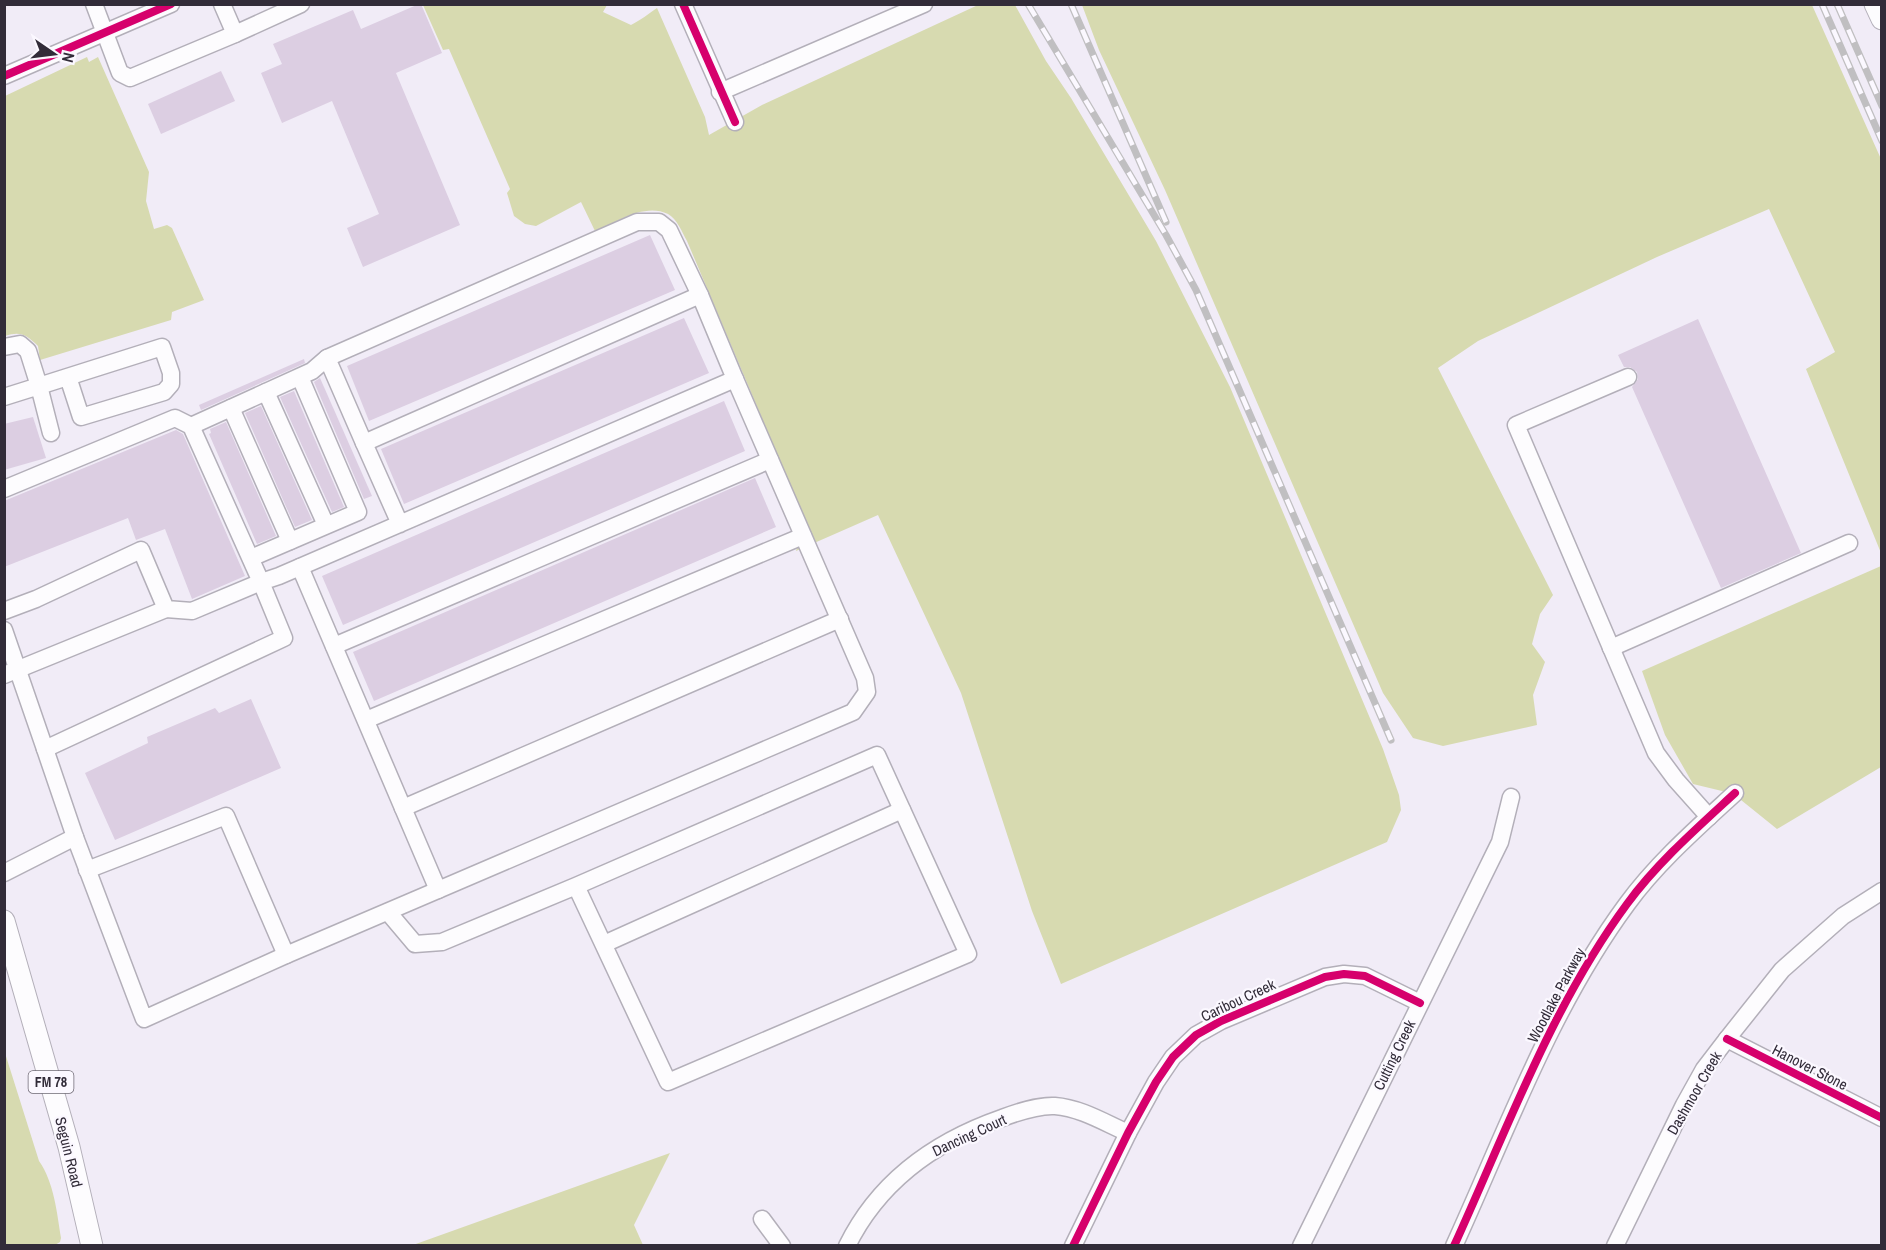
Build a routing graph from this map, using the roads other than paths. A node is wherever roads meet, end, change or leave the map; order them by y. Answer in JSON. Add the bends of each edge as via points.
{"nodes":[{"id":1,"x":94,"y":4,"type":"edge"},
{"id":2,"x":171,"y":4,"type":"edge"},
{"id":3,"x":222,"y":4,"type":"edge"},
{"id":4,"x":301,"y":4,"type":"edge"},
{"id":5,"x":682,"y":4,"type":"edge"},
{"id":6,"x":924,"y":4,"type":"edge"},
{"id":7,"x":1875,"y":4,"type":"edge"},
{"id":8,"x":1881,"y":19,"type":"edge"},
{"id":9,"x":106,"y":32,"type":"junction"},
{"id":10,"x":235,"y":34,"type":"junction"},
{"id":11,"x":4,"y":76,"type":"edge"},
{"id":12,"x":720,"y":92,"type":"junction"},
{"id":13,"x":735,"y":122,"type":"dead end"},
{"id":14,"x":700,"y":296,"type":"junction"},
{"id":15,"x":4,"y":348,"type":"edge"},
{"id":16,"x":327,"y":358,"type":"junction"},
{"id":17,"x":68,"y":377,"type":"junction"},
{"id":18,"x":300,"y":377,"type":"junction"},
{"id":19,"x":1628,"y":377,"type":"dead end"},
{"id":20,"x":735,"y":379,"type":"junction"},
{"id":21,"x":39,"y":386,"type":"junction"},
{"id":22,"x":266,"y":392,"type":"junction"},
{"id":23,"x":4,"y":397,"type":"edge"},
{"id":24,"x":231,"y":408,"type":"junction"},
{"id":25,"x":191,"y":426,"type":"junction"},
{"id":26,"x":51,"y":433,"type":"dead end"},
{"id":27,"x":364,"y":443,"type":"junction"},
{"id":28,"x":771,"y":460,"type":"junction"},
{"id":29,"x":4,"y":489,"type":"edge"},
{"id":30,"x":400,"y":524,"type":"junction"},
{"id":31,"x":326,"y":525,"type":"junction"},
{"id":32,"x":803,"y":536,"type":"junction"},
{"id":33,"x":290,"y":541,"type":"junction"},
{"id":34,"x":1849,"y":543,"type":"dead end"},
{"id":35,"x":251,"y":558,"type":"junction"},
{"id":36,"x":300,"y":567,"type":"junction"},
{"id":37,"x":261,"y":582,"type":"junction"},
{"id":38,"x":166,"y":609,"type":"junction"},
{"id":39,"x":4,"y":611,"type":"edge"},
{"id":40,"x":840,"y":619,"type":"junction"},
{"id":41,"x":4,"y":630,"type":"edge"},
{"id":42,"x":334,"y":646,"type":"junction"},
{"id":43,"x":1611,"y":648,"type":"junction"},
{"id":44,"x":11,"y":672,"type":"edge"},
{"id":45,"x":366,"y":720,"type":"junction"},
{"id":46,"x":45,"y":749,"type":"junction"},
{"id":47,"x":1735,"y":793,"type":"dead end"},
{"id":48,"x":1511,"y":797,"type":"dead end"},
{"id":49,"x":403,"y":808,"type":"junction"},
{"id":50,"x":902,"y":810,"type":"junction"},
{"id":51,"x":1709,"y":817,"type":"junction"},
{"id":52,"x":75,"y":837,"type":"junction"},
{"id":53,"x":87,"y":870,"type":"junction"},
{"id":54,"x":4,"y":873,"type":"edge"},
{"id":55,"x":576,"y":886,"type":"junction"},
{"id":56,"x":438,"y":890,"type":"junction"},
{"id":57,"x":1881,"y":891,"type":"edge"},
{"id":58,"x":388,"y":912,"type":"junction"},
{"id":59,"x":4,"y":921,"type":"edge"},
{"id":60,"x":604,"y":944,"type":"junction"},
{"id":61,"x":286,"y":955,"type":"junction"},
{"id":62,"x":9,"y":956,"type":"edge"},
{"id":63,"x":1420,"y":1003,"type":"junction"},
{"id":64,"x":1727,"y":1039,"type":"junction"},
{"id":65,"x":1881,"y":1118,"type":"edge"},
{"id":66,"x":1128,"y":1133,"type":"junction"},
{"id":67,"x":762,"y":1219,"type":"dead end"},
{"id":68,"x":92,"y":1245,"type":"edge"},
{"id":69,"x":782,"y":1245,"type":"edge"},
{"id":70,"x":847,"y":1245,"type":"edge"},
{"id":71,"x":1073,"y":1245,"type":"edge"},
{"id":72,"x":1301,"y":1245,"type":"edge"},
{"id":73,"x":1454,"y":1245,"type":"edge"},
{"id":74,"x":1615,"y":1245,"type":"edge"}],
"edges":[{"from":1,"to":9,"type":"street"},
{"from":2,"to":9,"type":"street"},
{"from":3,"to":10,"type":"street"},
{"from":4,"to":10,"type":"street"},
{"from":5,"to":12,"type":"street"},
{"from":6,"to":12,"type":"street"},
{"from":7,"to":8,"type":"main road"},
{"from":9,"to":10,"type":"street","via":[[120,73],[130,78]]},
{"from":9,"to":11,"type":"street"},
{"from":12,"to":13,"type":"street"},
{"from":14,"to":16,"type":"street","via":[[669,231],[659,222],[637,222]]},
{"from":14,"to":20,"type":"street"},
{"from":14,"to":27,"type":"street"},
{"from":15,"to":21,"type":"street","via":[[20,344],[28,351]]},
{"from":16,"to":18,"type":"street"},
{"from":16,"to":27,"type":"street"},
{"from":17,"to":17,"type":"street","via":[[81,417],[164,392],[171,384],[162,347]]},
{"from":17,"to":21,"type":"street"},
{"from":18,"to":22,"type":"street"},
{"from":18,"to":31,"type":"street","via":[[358,512]]},
{"from":19,"to":43,"type":"street","via":[[1516,425]]},
{"from":20,"to":28,"type":"street"},
{"from":20,"to":30,"type":"street"},
{"from":21,"to":23,"type":"street"},
{"from":21,"to":26,"type":"street"},
{"from":22,"to":24,"type":"street"},
{"from":22,"to":31,"type":"street"},
{"from":24,"to":25,"type":"street"},
{"from":24,"to":33,"type":"street"},
{"from":25,"to":29,"type":"street","via":[[175,418]]},
{"from":25,"to":35,"type":"street"},
{"from":27,"to":30,"type":"street"},
{"from":28,"to":32,"type":"street"},
{"from":28,"to":42,"type":"street"},
{"from":30,"to":36,"type":"street"},
{"from":31,"to":33,"type":"street"},
{"from":32,"to":40,"type":"street"},
{"from":32,"to":45,"type":"street"},
{"from":33,"to":35,"type":"street"},
{"from":34,"to":43,"type":"street"},
{"from":35,"to":37,"type":"street"},
{"from":36,"to":37,"type":"street"},
{"from":36,"to":42,"type":"street"},
{"from":37,"to":38,"type":"street","via":[[192,611]]},
{"from":37,"to":46,"type":"street","via":[[284,638]]},
{"from":38,"to":39,"type":"street","via":[[141,550]]},
{"from":38,"to":44,"type":"street"},
{"from":40,"to":49,"type":"street"},
{"from":40,"to":56,"type":"street","via":[[867,692],[853,712]]},
{"from":41,"to":44,"type":"street"},
{"from":42,"to":45,"type":"street"},
{"from":43,"to":51,"type":"street","via":[[1656,753]]},
{"from":44,"to":46,"type":"street"},
{"from":45,"to":49,"type":"street"},
{"from":46,"to":52,"type":"street"},
{"from":47,"to":51,"type":"street","name":"Woodlake Parkway"},
{"from":48,"to":63,"type":"street","name":"Cutting Creek","via":[[1500,842]]},
{"from":49,"to":56,"type":"street"},
{"from":50,"to":55,"type":"street","via":[[877,755]]},
{"from":50,"to":60,"type":"street"},
{"from":50,"to":60,"type":"street","via":[[968,954],[668,1082]]},
{"from":51,"to":73,"type":"street","name":"Woodlake Parkway","via":[[1669,855],[1628,903],[1591,957],[1550,1031]]},
{"from":52,"to":53,"type":"street"},
{"from":52,"to":54,"type":"street"},
{"from":53,"to":61,"type":"street","via":[[226,816]]},
{"from":53,"to":61,"type":"street","via":[[144,1019]]},
{"from":55,"to":58,"type":"street","via":[[442,942],[415,944]]},
{"from":55,"to":60,"type":"street"},
{"from":56,"to":58,"type":"street"},
{"from":57,"to":64,"type":"street","name":"Dashmoor Creek","via":[[1843,916],[1782,970]]},
{"from":58,"to":61,"type":"street"},
{"from":59,"to":62,"type":"main road","name":"Seguin Road","number":"FM 78"},
{"from":62,"to":68,"type":"main road","name":"Seguin Road","number":"FM 78","via":[[69,1147]]},
{"from":63,"to":66,"type":"street","name":"Caribou Creek","via":[[1365,976],[1344,974],[1326,977],[1221,1021],[1196,1035],[1173,1057]]},
{"from":63,"to":72,"type":"street","name":"Cutting Creek"},
{"from":64,"to":65,"type":"street","name":"Hanover Stone"},
{"from":64,"to":74,"type":"street","name":"Dashmoor Creek","via":[[1684,1105]]},
{"from":66,"to":70,"type":"street","name":"Dancing Court","via":[[1084,1113],[1055,1106],[1025,1110],[986,1124],[931,1152],[898,1176],[872,1205]]},
{"from":66,"to":71,"type":"street","name":"Caribou Creek"},
{"from":67,"to":69,"type":"street"}]}
